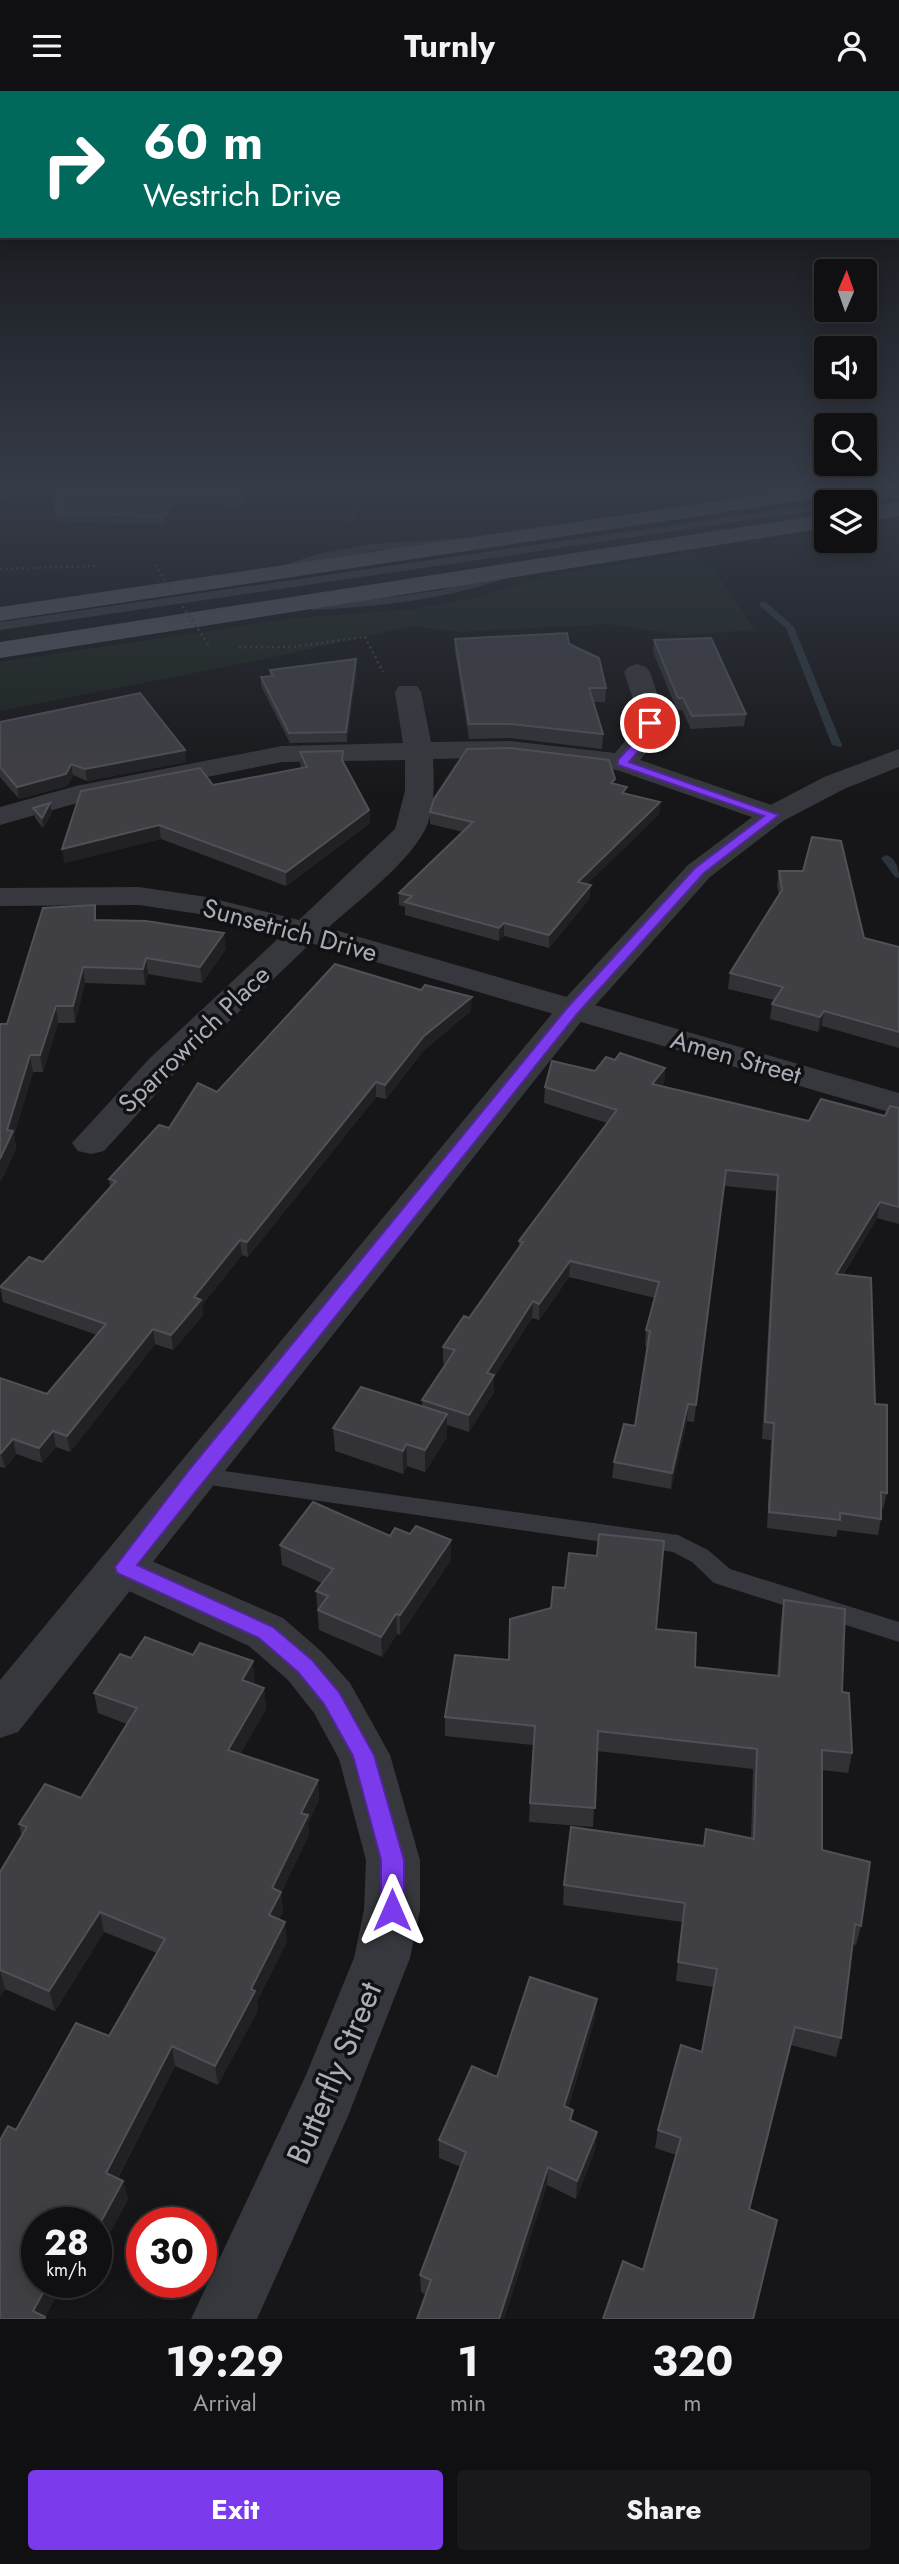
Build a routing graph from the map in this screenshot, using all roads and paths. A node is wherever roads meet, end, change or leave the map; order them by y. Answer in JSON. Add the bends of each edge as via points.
{"nodes":[{"id":1,"x":149,"y":592,"type":"edge"},
{"id":2,"x":172,"y":592,"type":"edge"},
{"id":3,"x":228,"y":592,"type":"edge"},
{"id":4,"x":296,"y":592,"type":"edge"},
{"id":5,"x":374,"y":592,"type":"edge"},
{"id":6,"x":0,"y":614,"type":"edge"},
{"id":7,"x":0,"y":627,"type":"edge"},
{"id":8,"x":0,"y":636,"type":"edge"},
{"id":9,"x":210,"y":647,"type":"dead end"},
{"id":10,"x":237,"y":647,"type":"dead end"},
{"id":11,"x":0,"y":650,"type":"edge"},
{"id":12,"x":637,"y":672,"type":"dead end"},
{"id":13,"x":408,"y":692,"type":"joint"},
{"id":14,"x":418,"y":751,"type":"junction"},
{"id":15,"x":899,"y":757,"type":"edge"},
{"id":16,"x":622,"y":763,"type":"junction"},
{"id":17,"x":773,"y":815,"type":"junction"},
{"id":18,"x":0,"y":816,"type":"edge"},
{"id":19,"x":0,"y":897,"type":"edge"},
{"id":20,"x":307,"y":932,"type":"junction"},
{"id":21,"x":572,"y":1011,"type":"junction"},
{"id":22,"x":899,"y":1104,"type":"edge"},
{"id":23,"x":91,"y":1143,"type":"dead end"},
{"id":24,"x":196,"y":1475,"type":"junction"},
{"id":25,"x":124,"y":1567,"type":"junction"},
{"id":26,"x":899,"y":1632,"type":"edge"},
{"id":27,"x":0,"y":1717,"type":"edge"},
{"id":28,"x":224,"y":2319,"type":"edge"}],
"edges":[{"from":1,"to":6,"type":"main road"},
{"from":2,"to":9,"type":"path","bridge":true},
{"from":3,"to":7,"type":"lane"},
{"from":4,"to":8,"type":"lane"},
{"from":5,"to":11,"type":"main road"},
{"from":10,"to":13,"type":"path","via":[[292,647],[365,637],[391,685]]},
{"from":12,"to":16,"type":"street","via":[[650,713],[649,732]]},
{"from":13,"to":14,"type":"street","name":"Sparrowrich Place"},
{"from":14,"to":16,"type":"street","via":[[538,750]]},
{"from":14,"to":18,"type":"street","via":[[282,754],[76,795]]},
{"from":14,"to":20,"type":"street","name":"Sparrowrich Place","via":[[419,801],[412,826],[394,850]]},
{"from":15,"to":17,"type":"street","via":[[834,783]]},
{"from":16,"to":17,"type":"street"},
{"from":17,"to":21,"type":"street","via":[[699,871]]},
{"from":19,"to":20,"type":"street","name":"Sunsetrich Drive","via":[[151,897]]},
{"from":20,"to":21,"type":"street","name":"Sunsetrich Drive"},
{"from":20,"to":23,"type":"street","name":"Sparrowrich Place","via":[[199,1027]]},
{"from":21,"to":22,"type":"street","name":"Amen Street"},
{"from":21,"to":24,"type":"street"},
{"from":24,"to":25,"type":"street"},
{"from":24,"to":26,"type":"lane","via":[[678,1544],[722,1576]]},
{"from":25,"to":27,"type":"street"},
{"from":25,"to":28,"type":"street","name":"Butterfly Street","via":[[266,1632],[305,1666],[332,1698],[364,1755],[393,1860],[392,1910],[382,1958],[327,2095]]}]}
